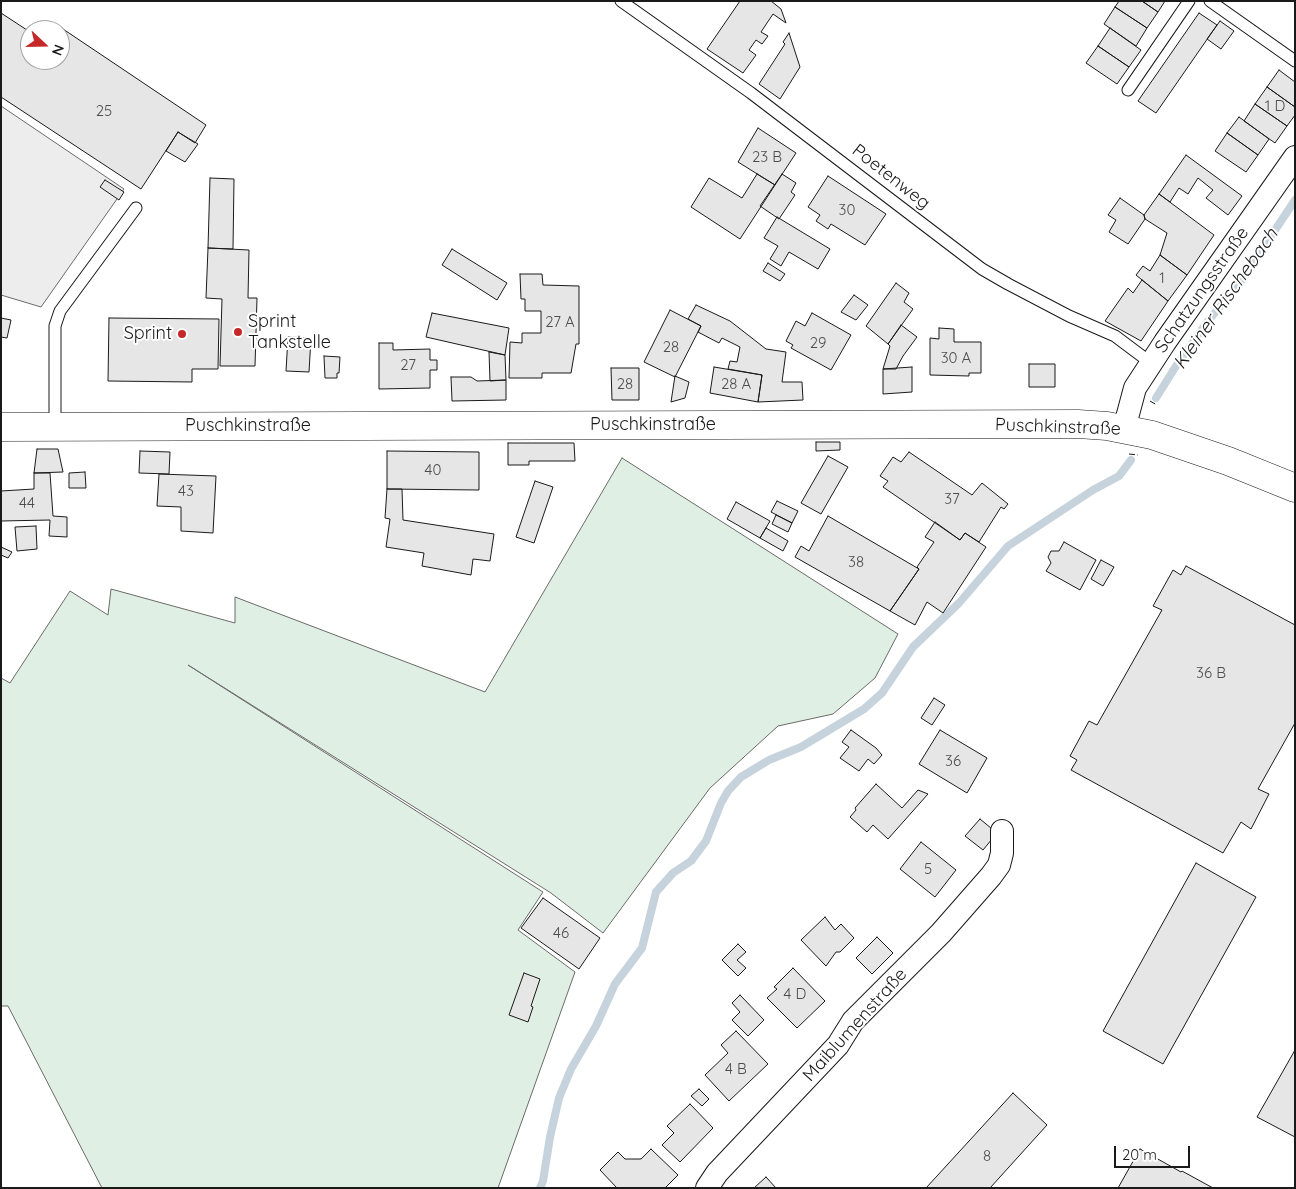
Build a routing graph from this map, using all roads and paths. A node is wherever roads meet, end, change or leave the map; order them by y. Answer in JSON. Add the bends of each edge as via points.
{"nodes":[{"id":1,"x":621,"y":1,"type":"edge"},
{"id":2,"x":1190,"y":1,"type":"edge"},
{"id":3,"x":1210,"y":1,"type":"edge"},
{"id":4,"x":1295,"y":61,"type":"edge"},
{"id":5,"x":1128,"y":90,"type":"dead end"},
{"id":6,"x":1295,"y":157,"type":"edge"},
{"id":7,"x":136,"y":208,"type":"dead end"},
{"id":8,"x":1151,"y":363,"type":"junction"},
{"id":9,"x":1,"y":427,"type":"edge"},
{"id":10,"x":55,"y":427,"type":"junction"},
{"id":11,"x":1137,"y":431,"type":"junction"},
{"id":12,"x":1295,"y":488,"type":"edge"},
{"id":13,"x":1002,"y":830,"type":"dead end"},
{"id":14,"x":707,"y":1188,"type":"edge"}],
"edges":[{"from":1,"to":8,"type":"lane","name":"Poetenweg","via":[[758,98],[982,269],[1069,316],[1114,336]]},
{"from":2,"to":5,"type":"lane"},
{"from":3,"to":4,"type":"lane"},
{"from":6,"to":8,"type":"street","name":"Schatzungsstraße"},
{"from":7,"to":10,"type":"lane","via":[[60,311],[55,326]]},
{"from":8,"to":11,"type":"street","name":"Schatzungsstraße","via":[[1135,388]]},
{"from":9,"to":10,"type":"main road","name":"Puschkinstraße"},
{"from":10,"to":11,"type":"main road","name":"Puschkinstraße","via":[[1036,424],[1107,426]]},
{"from":11,"to":12,"type":"main road","name":"Puschkinstraße","via":[[1228,461]]},
{"from":13,"to":14,"type":"street","name":"Maiblumenstraße","via":[[1002,853],[991,876],[941,933],[853,1021],[838,1045]]}]}
